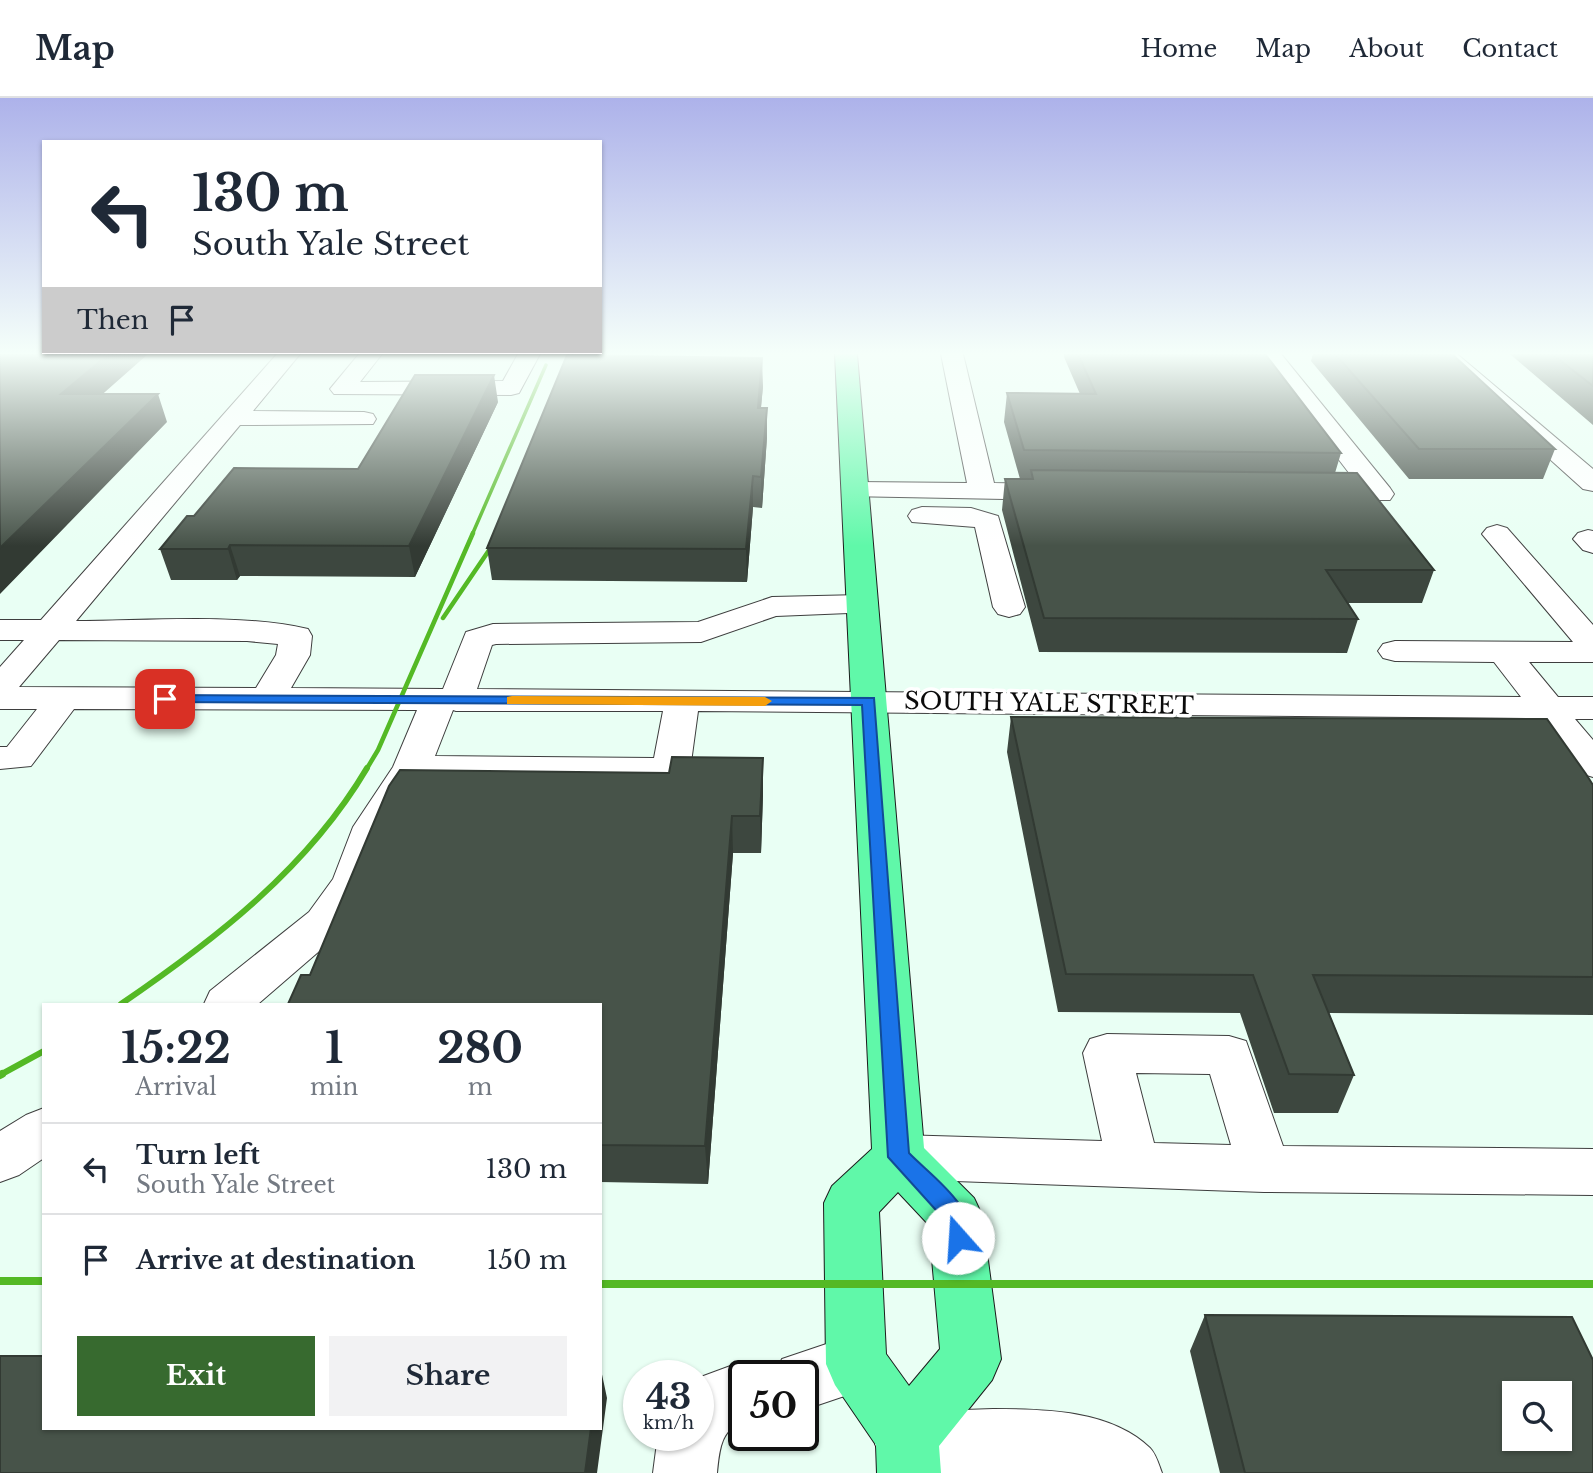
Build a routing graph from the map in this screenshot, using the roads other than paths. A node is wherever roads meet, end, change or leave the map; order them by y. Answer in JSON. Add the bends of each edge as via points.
{"nodes":[{"id":1,"x":234,"y":418,"type":"edge"},
{"id":2,"x":256,"y":418,"type":"edge"},
{"id":3,"x":850,"y":418,"type":"edge"},
{"id":4,"x":966,"y":418,"type":"edge"},
{"id":5,"x":1320,"y":418,"type":"edge"},
{"id":6,"x":1521,"y":418,"type":"edge"},
{"id":7,"x":363,"y":419,"type":"dead end"},
{"id":8,"x":1587,"y":473,"type":"edge"},
{"id":9,"x":176,"y":484,"type":"junction"},
{"id":10,"x":214,"y":485,"type":"dead end"},
{"id":11,"x":982,"y":491,"type":"junction"},
{"id":12,"x":1078,"y":492,"type":"edge"},
{"id":13,"x":1298,"y":494,"type":"edge"},
{"id":14,"x":856,"y":503,"type":"junction"},
{"id":15,"x":1497,"y":534,"type":"dead end"},
{"id":16,"x":862,"y":605,"type":"junction"},
{"id":17,"x":1009,"y":607,"type":"dead end"},
{"id":18,"x":0,"y":630,"type":"edge"},
{"id":19,"x":50,"y":630,"type":"junction"},
{"id":20,"x":1593,"y":645,"type":"edge"},
{"id":21,"x":1503,"y":651,"type":"junction"},
{"id":22,"x":1593,"y":652,"type":"edge"},
{"id":23,"x":0,"y":688,"type":"edge"},
{"id":24,"x":0,"y":698,"type":"edge"},
{"id":25,"x":62,"y":698,"type":"junction"},
{"id":26,"x":267,"y":699,"type":"junction"},
{"id":27,"x":448,"y":700,"type":"junction"},
{"id":28,"x":682,"y":701,"type":"junction"},
{"id":29,"x":869,"y":701,"type":"junction"},
{"id":30,"x":1432,"y":707,"type":"junction"},
{"id":31,"x":1548,"y":708,"type":"junction"},
{"id":32,"x":1593,"y":708,"type":"edge"},
{"id":33,"x":0,"y":758,"type":"edge"},
{"id":34,"x":1593,"y":765,"type":"edge"},
{"id":35,"x":412,"y":767,"type":"junction"},
{"id":36,"x":227,"y":1003,"type":"edge"},
{"id":37,"x":42,"y":1131,"type":"edge"},
{"id":38,"x":899,"y":1157,"type":"junction"},
{"id":39,"x":0,"y":1159,"type":"edge"},
{"id":40,"x":1134,"y":1166,"type":"junction"},
{"id":41,"x":1265,"y":1169,"type":"junction"},
{"id":42,"x":1593,"y":1172,"type":"edge"},
{"id":43,"x":830,"y":1372,"type":"edge"},
{"id":44,"x":687,"y":1451,"type":"edge"},
{"id":45,"x":907,"y":1451,"type":"edge"},
{"id":46,"x":685,"y":1473,"type":"edge"},
{"id":47,"x":1130,"y":1473,"type":"edge"}],
"edges":[{"from":1,"to":9,"type":"street"},
{"from":2,"to":7,"type":"street"},
{"from":3,"to":14,"type":"main road"},
{"from":4,"to":11,"type":"street"},
{"from":5,"to":13,"type":"street","via":[[1380,494]]},
{"from":6,"to":8,"type":"street"},
{"from":9,"to":10,"type":"street"},
{"from":9,"to":19,"type":"street"},
{"from":11,"to":12,"type":"street"},
{"from":11,"to":14,"type":"street"},
{"from":14,"to":16,"type":"main road"},
{"from":14,"to":17,"type":"street","via":[[988,522]]},
{"from":15,"to":20,"type":"street"},
{"from":16,"to":27,"type":"street","via":[[772,607],[701,632],[493,634],[478,639]]},
{"from":16,"to":29,"type":"main road"},
{"from":18,"to":19,"type":"street"},
{"from":19,"to":23,"type":"street"},
{"from":19,"to":26,"type":"street","via":[[247,631],[296,636],[293,655]]},
{"from":21,"to":22,"type":"street"},
{"from":21,"to":30,"type":"street","via":[[1395,651]]},
{"from":21,"to":31,"type":"street"},
{"from":24,"to":25,"type":"street","name":"SOUTH YALE STREET"},
{"from":25,"to":26,"type":"street","name":"SOUTH YALE STREET"},
{"from":25,"to":33,"type":"street","via":[[18,758]]},
{"from":26,"to":27,"type":"street","name":"SOUTH YALE STREET"},
{"from":27,"to":28,"type":"street","name":"SOUTH YALE STREET"},
{"from":27,"to":35,"type":"street"},
{"from":28,"to":29,"type":"street","name":"SOUTH YALE STREET"},
{"from":28,"to":35,"type":"street","via":[[671,771]]},
{"from":29,"to":30,"type":"street","name":"SOUTH YALE STREET"},
{"from":29,"to":38,"type":"main road"},
{"from":30,"to":31,"type":"street","name":"SOUTH YALE STREET"},
{"from":31,"to":32,"type":"street","name":"SOUTH YALE STREET"},
{"from":31,"to":34,"type":"street"},
{"from":35,"to":36,"type":"street","via":[[373,827],[353,883],[324,923]]},
{"from":37,"to":39,"type":"street"},
{"from":38,"to":40,"type":"street"},
{"from":38,"to":43,"type":"main road","via":[[851,1203]]},
{"from":38,"to":45,"type":"main road","via":[[955,1215],[971,1359]]},
{"from":40,"to":41,"type":"street"},
{"from":40,"to":41,"type":"street","via":[[1107,1053],[1229,1055]]},
{"from":41,"to":42,"type":"street"},
{"from":43,"to":45,"type":"main road"},
{"from":44,"to":46,"type":"street"},
{"from":45,"to":47,"type":"street","via":[[1060,1442],[1091,1448]]}]}
